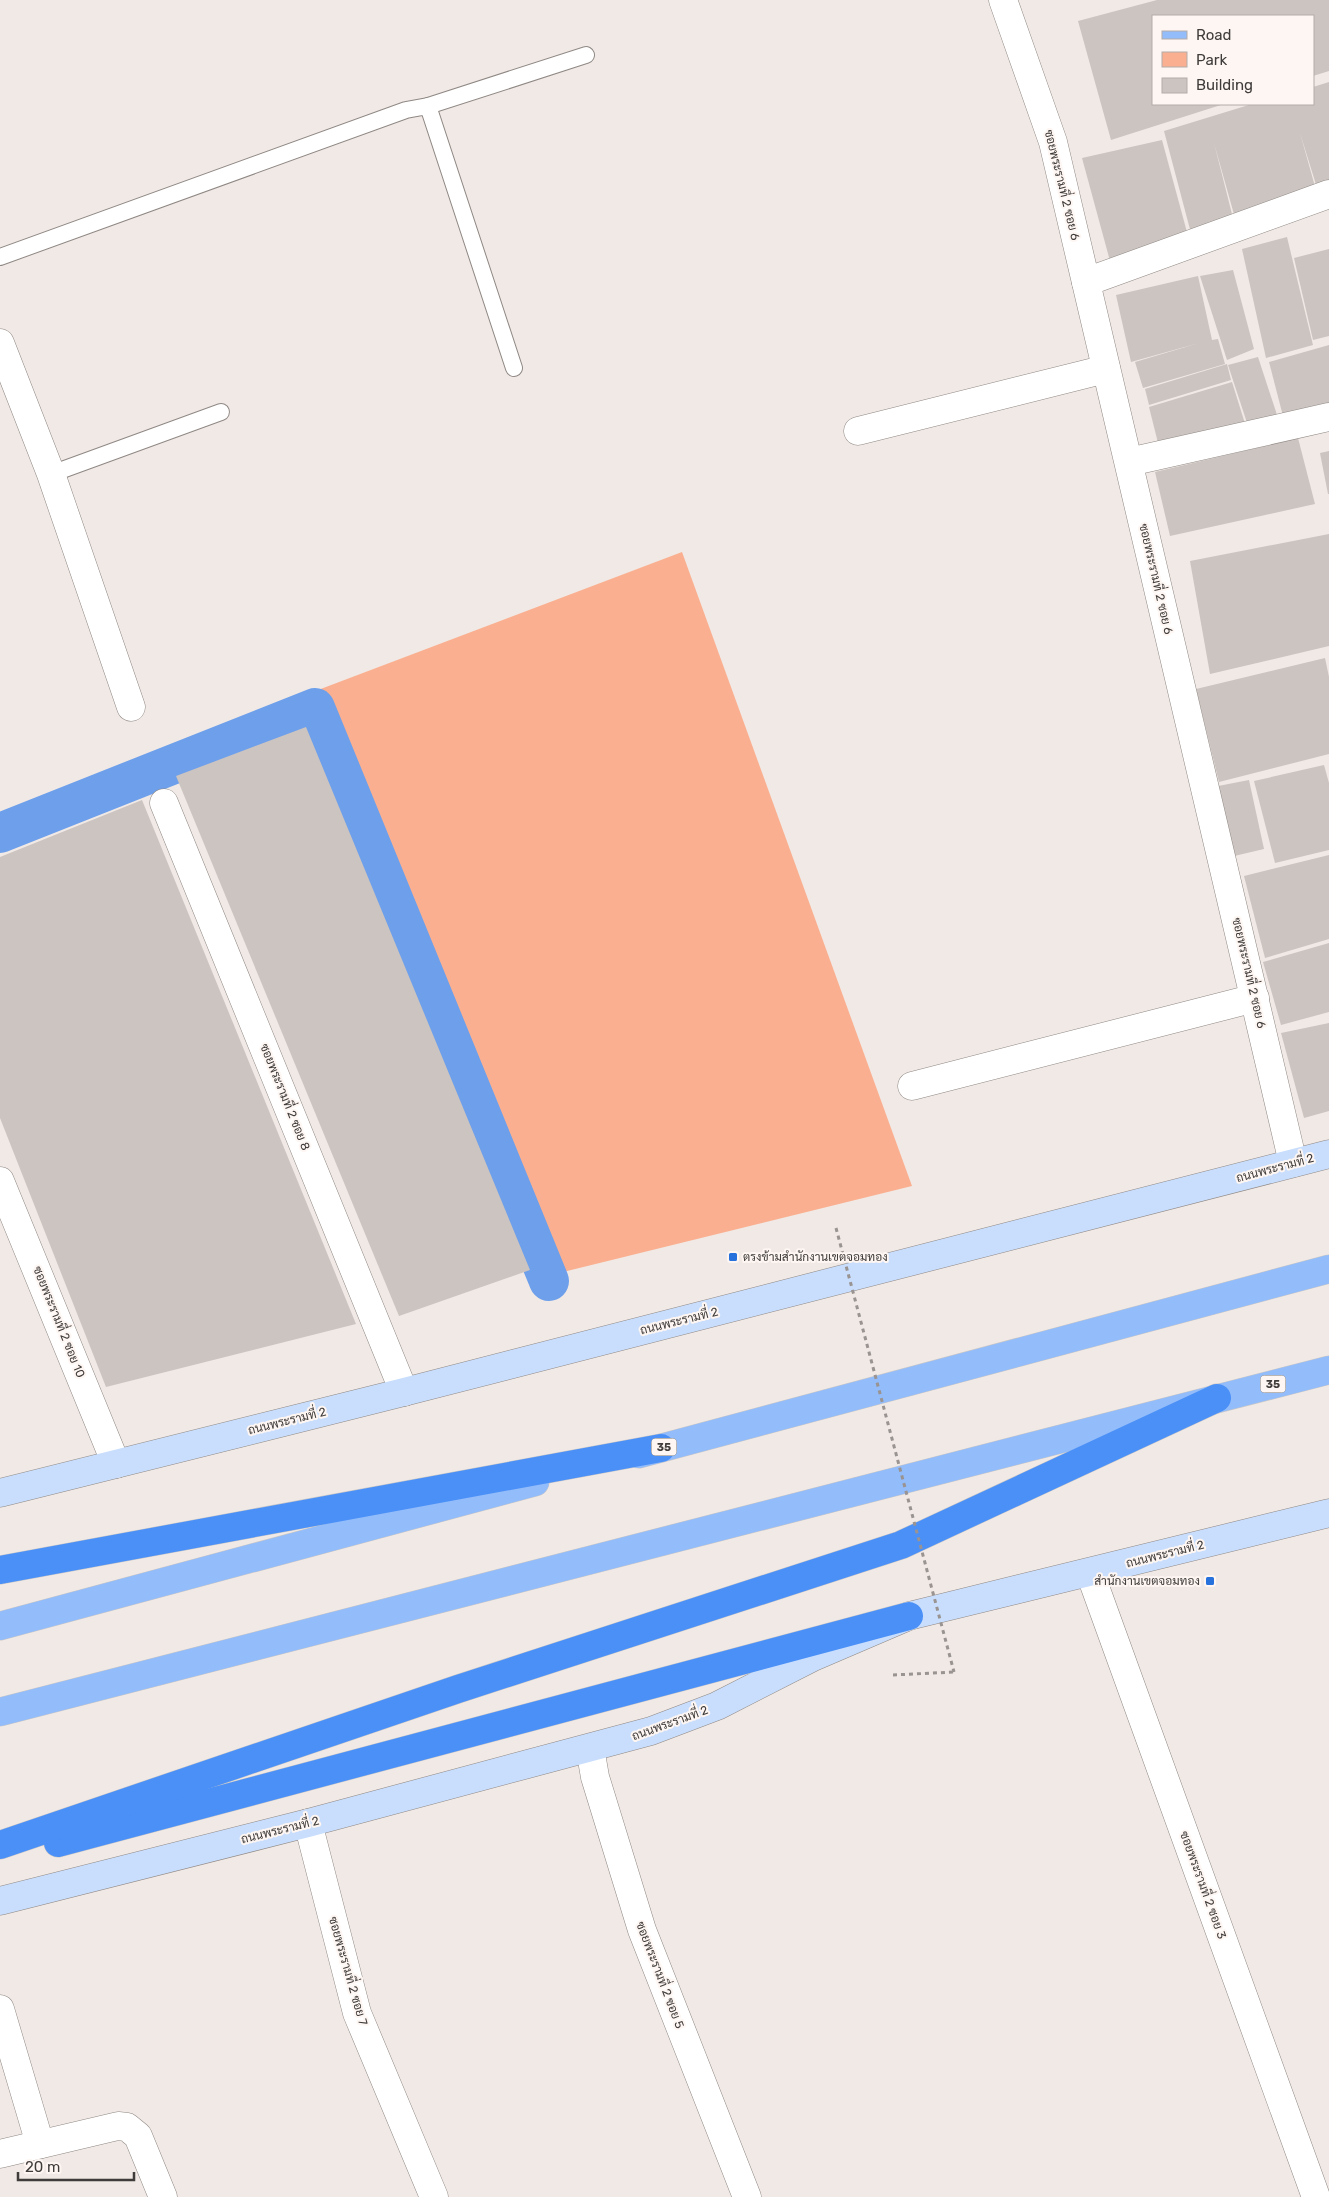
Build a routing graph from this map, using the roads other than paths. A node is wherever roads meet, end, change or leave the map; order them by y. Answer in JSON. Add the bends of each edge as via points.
{"nodes":[{"id":1,"x":1003,"y":0,"type":"edge"},
{"id":2,"x":586,"y":56,"type":"dead end"},
{"id":3,"x":428,"y":106,"type":"junction"},
{"id":4,"x":1329,"y":194,"type":"edge"},
{"id":5,"x":0,"y":256,"type":"edge"},
{"id":6,"x":1086,"y":282,"type":"junction"},
{"id":7,"x":0,"y":344,"type":"edge"},
{"id":8,"x":514,"y":368,"type":"dead end"},
{"id":9,"x":1106,"y":369,"type":"junction"},
{"id":10,"x":221,"y":412,"type":"dead end"},
{"id":11,"x":1329,"y":417,"type":"edge"},
{"id":12,"x":858,"y":431,"type":"dead end"},
{"id":13,"x":1129,"y":462,"type":"junction"},
{"id":14,"x":51,"y":474,"type":"junction"},
{"id":15,"x":131,"y":707,"type":"dead end"},
{"id":16,"x":164,"y":803,"type":"dead end"},
{"id":17,"x":1255,"y":998,"type":"junction"},
{"id":18,"x":912,"y":1086,"type":"dead end"},
{"id":19,"x":1329,"y":1154,"type":"edge"},
{"id":20,"x":1293,"y":1163,"type":"junction"},
{"id":21,"x":0,"y":1180,"type":"edge"},
{"id":22,"x":1329,"y":1269,"type":"edge"},
{"id":23,"x":1329,"y":1370,"type":"edge"},
{"id":24,"x":404,"y":1392,"type":"junction"},
{"id":25,"x":1217,"y":1398,"type":"junction"},
{"id":26,"x":661,"y":1448,"type":"junction"},
{"id":27,"x":116,"y":1464,"type":"junction"},
{"id":28,"x":0,"y":1493,"type":"edge"},
{"id":29,"x":1329,"y":1513,"type":"edge"},
{"id":30,"x":0,"y":1570,"type":"edge"},
{"id":31,"x":1090,"y":1573,"type":"junction"},
{"id":32,"x":909,"y":1616,"type":"junction"},
{"id":33,"x":0,"y":1626,"type":"edge"},
{"id":34,"x":0,"y":1712,"type":"edge"},
{"id":35,"x":590,"y":1748,"type":"junction"},
{"id":36,"x":308,"y":1823,"type":"junction"},
{"id":37,"x":0,"y":1845,"type":"edge"},
{"id":38,"x":0,"y":1858,"type":"edge"},
{"id":39,"x":0,"y":1901,"type":"edge"},
{"id":40,"x":0,"y":2009,"type":"edge"},
{"id":41,"x":40,"y":2144,"type":"junction"},
{"id":42,"x":0,"y":2154,"type":"edge"},
{"id":43,"x":163,"y":2197,"type":"edge"},
{"id":44,"x":434,"y":2197,"type":"edge"},
{"id":45,"x":748,"y":2197,"type":"edge"},
{"id":46,"x":1316,"y":2197,"type":"edge"}],
"edges":[{"from":1,"to":6,"type":"street","name":"ซอยพระรามที่ 2 ซอย 6","via":[[1053,142]]},
{"from":2,"to":3,"type":"lane"},
{"from":3,"to":5,"type":"lane","via":[[406,110]]},
{"from":3,"to":8,"type":"lane"},
{"from":4,"to":6,"type":"street"},
{"from":6,"to":9,"type":"street","name":"ซอยพระรามที่ 2 ซอย 6"},
{"from":7,"to":14,"type":"street"},
{"from":9,"to":12,"type":"street"},
{"from":9,"to":13,"type":"street","name":"ซอยพระรามที่ 2 ซอย 6"},
{"from":10,"to":14,"type":"lane"},
{"from":11,"to":13,"type":"street"},
{"from":13,"to":17,"type":"street","name":"ซอยพระรามที่ 2 ซอย 6"},
{"from":14,"to":15,"type":"street"},
{"from":16,"to":24,"type":"street","name":"ซอยพระรามที่ 2 ซอย 8"},
{"from":17,"to":18,"type":"street"},
{"from":17,"to":20,"type":"street","name":"ซอยพระรามที่ 2 ซอย 6"},
{"from":19,"to":20,"type":"main road","name":"ถนนพระรามที่ 2"},
{"from":20,"to":24,"type":"main road","name":"ถนนพระรามที่ 2"},
{"from":21,"to":27,"type":"street","name":"ซอยพระรามที่ 2 ซอย 10"},
{"from":22,"to":26,"type":"main road","number":"35"},
{"from":23,"to":25,"type":"main road","number":"35"},
{"from":24,"to":27,"type":"main road","name":"ถนนพระรามที่ 2"},
{"from":25,"to":34,"type":"main road","number":"35"},
{"from":25,"to":37,"type":"highway","via":[[901,1545],[468,1686]]},
{"from":26,"to":30,"type":"highway"},
{"from":26,"to":33,"type":"main road","number":"35"},
{"from":27,"to":28,"type":"main road","name":"ถนนพระรามที่ 2"},
{"from":29,"to":31,"type":"main road","name":"ถนนพระรามที่ 2"},
{"from":31,"to":32,"type":"main road","name":"ถนนพระรามที่ 2"},
{"from":31,"to":46,"type":"street","name":"ซอยพระรามที่ 2 ซอย 3"},
{"from":32,"to":35,"type":"main road","name":"ถนนพระรามที่ 2","via":[[811,1658],[717,1706],[651,1731]]},
{"from":32,"to":38,"type":"highway"},
{"from":35,"to":36,"type":"main road","name":"ถนนพระรามที่ 2"},
{"from":35,"to":45,"type":"street","name":"ซอยพระรามที่ 2 ซอย 5","via":[[595,1777],[642,1930]]},
{"from":36,"to":39,"type":"main road","name":"ถนนพระรามที่ 2"},
{"from":36,"to":44,"type":"street","name":"ซอยพระรามที่ 2 ซอย 7","via":[[357,2013]]},
{"from":40,"to":41,"type":"street"},
{"from":41,"to":42,"type":"street"},
{"from":41,"to":43,"type":"street","via":[[118,2126],[127,2127],[138,2136]]}]}
